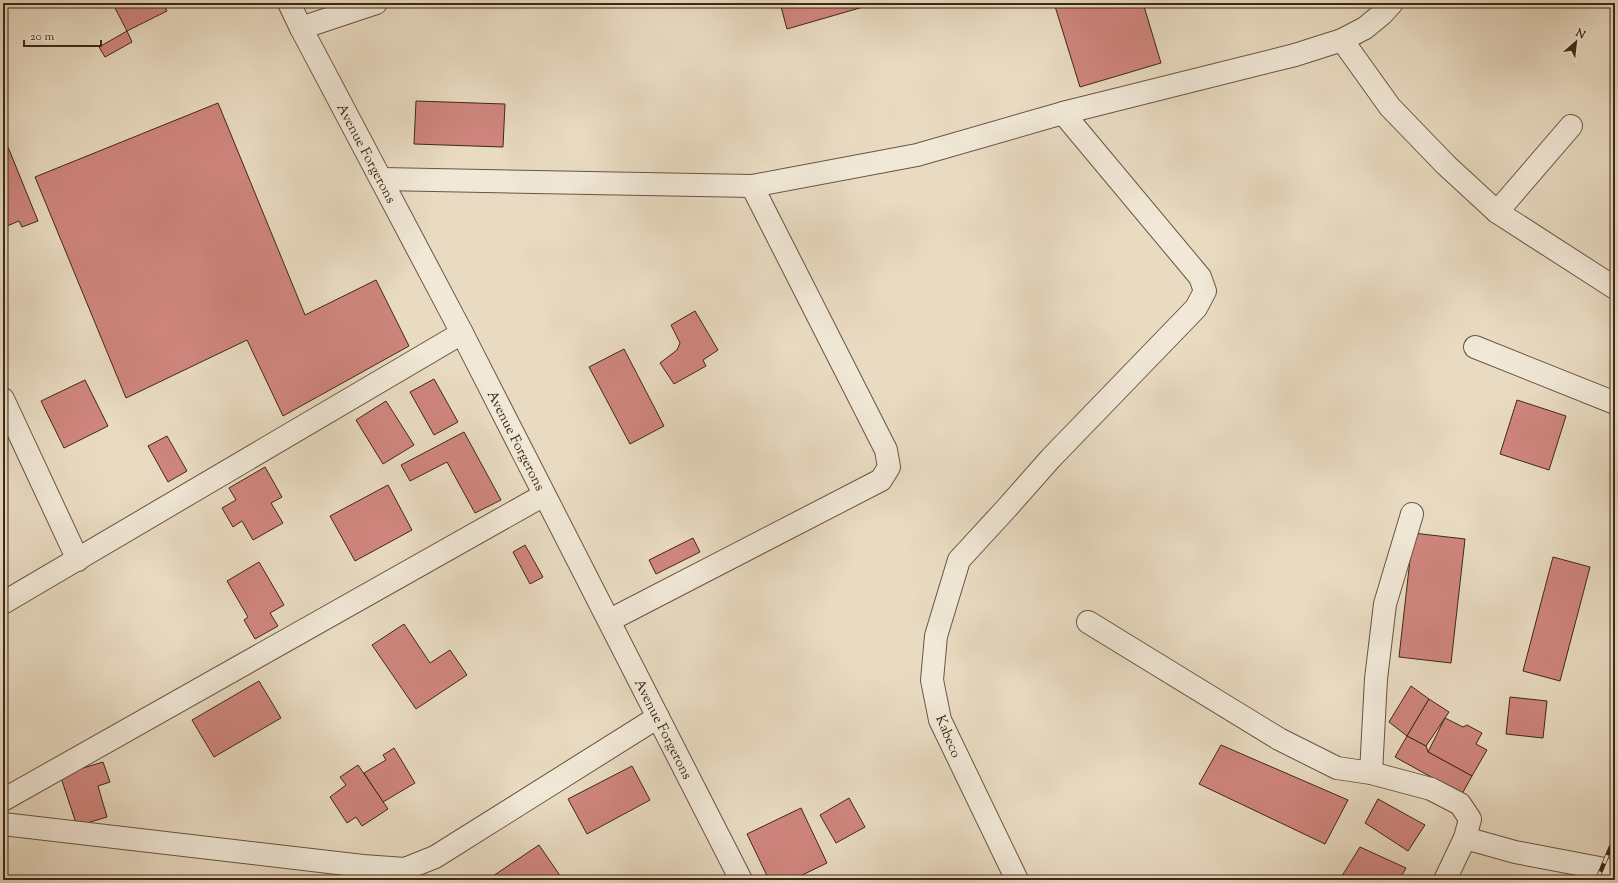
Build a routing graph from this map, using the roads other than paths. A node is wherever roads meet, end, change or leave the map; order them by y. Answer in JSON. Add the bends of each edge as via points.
{"nodes":[{"id":1,"x":289,"y":3,"type":"edge"},
{"id":2,"x":376,"y":3,"type":"edge"},
{"id":3,"x":1392,"y":3,"type":"edge"},
{"id":4,"x":301,"y":28,"type":"junction"},
{"id":5,"x":1342,"y":40,"type":"junction"},
{"id":6,"x":1063,"y":113,"type":"junction"},
{"id":7,"x":1571,"y":126,"type":"dead end"},
{"id":8,"x":382,"y":179,"type":"junction"},
{"id":9,"x":752,"y":186,"type":"junction"},
{"id":10,"x":1497,"y":212,"type":"junction"},
{"id":11,"x":1615,"y":288,"type":"edge"},
{"id":12,"x":462,"y":333,"type":"junction"},
{"id":13,"x":1475,"y":347,"type":"dead end"},
{"id":14,"x":3,"y":399,"type":"edge"},
{"id":15,"x":1615,"y":403,"type":"edge"},
{"id":16,"x":544,"y":495,"type":"junction"},
{"id":17,"x":1412,"y":514,"type":"dead end"},
{"id":18,"x":78,"y":560,"type":"junction"},
{"id":19,"x":3,"y":603,"type":"edge"},
{"id":20,"x":610,"y":620,"type":"junction"},
{"id":21,"x":1088,"y":622,"type":"dead end"},
{"id":22,"x":658,"y":717,"type":"junction"},
{"id":23,"x":1371,"y":772,"type":"junction"},
{"id":24,"x":3,"y":800,"type":"edge"},
{"id":25,"x":3,"y":824,"type":"edge"},
{"id":26,"x":1465,"y":838,"type":"junction"},
{"id":27,"x":1615,"y":871,"type":"edge"},
{"id":28,"x":741,"y":880,"type":"edge"},
{"id":29,"x":1017,"y":880,"type":"edge"},
{"id":30,"x":1445,"y":880,"type":"edge"}],
"edges":[{"from":1,"to":4,"type":"street","name":"Avenue Forgerons"},
{"from":2,"to":4,"type":"street"},
{"from":3,"to":5,"type":"street","via":[[1365,28]]},
{"from":4,"to":8,"type":"street","name":"Avenue Forgerons"},
{"from":5,"to":6,"type":"street","via":[[1295,55]]},
{"from":5,"to":10,"type":"street","via":[[1390,107],[1446,165]]},
{"from":6,"to":9,"type":"street","via":[[917,155]]},
{"from":6,"to":29,"type":"street","name":"Kabeco","via":[[1200,277],[1205,291],[1196,308],[1051,458],[959,560],[936,636],[932,680],[940,720]]},
{"from":7,"to":10,"type":"street"},
{"from":8,"to":9,"type":"street"},
{"from":8,"to":12,"type":"street","name":"Avenue Forgerons"},
{"from":9,"to":20,"type":"street","via":[[886,450],[889,467],[881,480]]},
{"from":10,"to":11,"type":"street"},
{"from":12,"to":16,"type":"street","name":"Avenue Forgerons"},
{"from":12,"to":18,"type":"street"},
{"from":13,"to":15,"type":"street"},
{"from":14,"to":18,"type":"street"},
{"from":16,"to":20,"type":"street","name":"Avenue Forgerons"},
{"from":16,"to":24,"type":"street"},
{"from":17,"to":23,"type":"street","via":[[1385,604],[1376,679]]},
{"from":18,"to":19,"type":"street"},
{"from":20,"to":22,"type":"street","name":"Avenue Forgerons"},
{"from":21,"to":23,"type":"street","via":[[1279,739],[1337,768]]},
{"from":22,"to":25,"type":"street","via":[[435,857],[405,869]]},
{"from":22,"to":28,"type":"street","name":"Avenue Forgerons"},
{"from":23,"to":26,"type":"street","via":[[1431,789],[1460,804],[1470,819]]},
{"from":26,"to":27,"type":"street","via":[[1515,852]]},
{"from":26,"to":30,"type":"street"}]}
